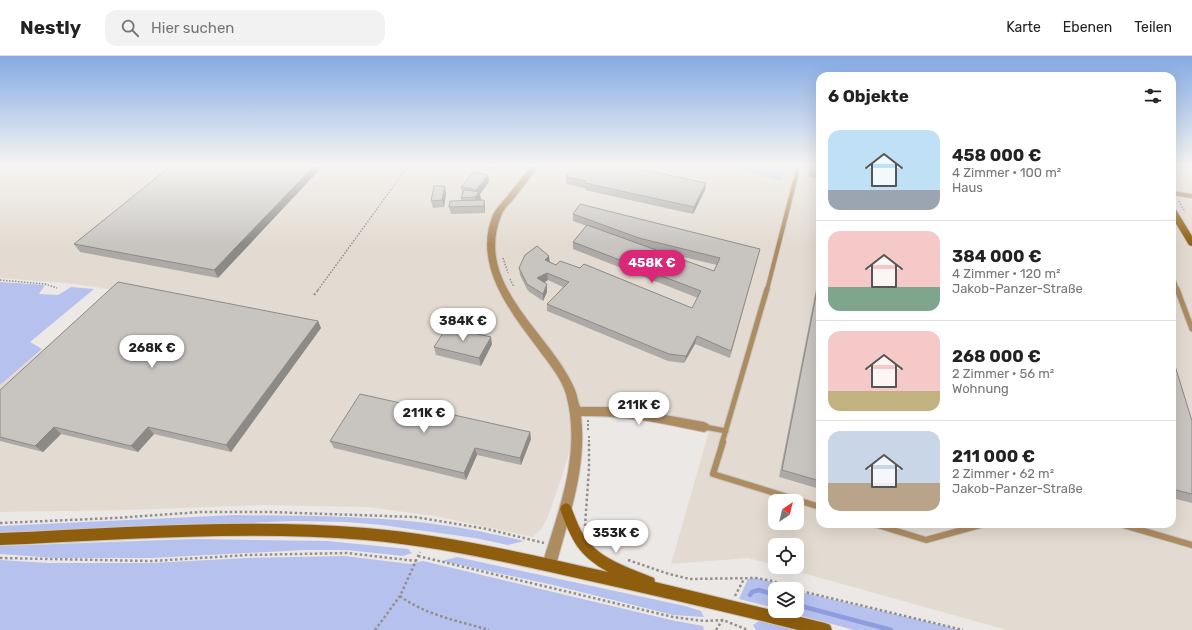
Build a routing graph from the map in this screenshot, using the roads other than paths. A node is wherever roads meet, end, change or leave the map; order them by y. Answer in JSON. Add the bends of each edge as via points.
{"nodes":[{"id":1,"x":515,"y":192,"type":"edge"},
{"id":2,"x":792,"y":192,"type":"edge"},
{"id":3,"x":1176,"y":194,"type":"edge"},
{"id":4,"x":1192,"y":196,"type":"edge"},
{"id":5,"x":1176,"y":217,"type":"edge"},
{"id":6,"x":1192,"y":243,"type":"edge"},
{"id":7,"x":1176,"y":286,"type":"edge"},
{"id":8,"x":1192,"y":329,"type":"edge"},
{"id":9,"x":575,"y":412,"type":"junction"},
{"id":10,"x":704,"y":427,"type":"joint"},
{"id":11,"x":726,"y":431,"type":"junction"},
{"id":12,"x":816,"y":506,"type":"edge"},
{"id":13,"x":566,"y":509,"type":"junction"},
{"id":14,"x":887,"y":528,"type":"edge"},
{"id":15,"x":970,"y":528,"type":"edge"},
{"id":16,"x":1134,"y":528,"type":"edge"},
{"id":17,"x":0,"y":539,"type":"edge"},
{"id":18,"x":1192,"y":545,"type":"edge"},
{"id":19,"x":549,"y":565,"type":"junction"},
{"id":20,"x":670,"y":592,"type":"junction"},
{"id":21,"x":825,"y":630,"type":"edge"}],
"edges":[{"from":1,"to":9,"type":"street","via":[[494,222],[490,247],[493,264],[507,296],[559,370],[569,389]]},
{"from":2,"to":11,"type":"lane"},
{"from":3,"to":4,"type":"lane"},
{"from":5,"to":6,"type":"street"},
{"from":7,"to":8,"type":"lane"},
{"from":9,"to":10,"type":"street","via":[[631,413]]},
{"from":9,"to":13,"type":"street","via":[[577,430],[574,484]]},
{"from":10,"to":11,"type":"lane"},
{"from":11,"to":12,"type":"lane","via":[[713,474]]},
{"from":13,"to":19,"type":"street"},
{"from":13,"to":20,"type":"street","via":[[582,545],[594,556]]},
{"from":14,"to":15,"type":"lane","via":[[926,540]]},
{"from":16,"to":18,"type":"lane"},
{"from":17,"to":19,"type":"street","via":[[264,531],[359,534],[501,554]]},
{"from":19,"to":20,"type":"street"},
{"from":20,"to":21,"type":"street"}]}
